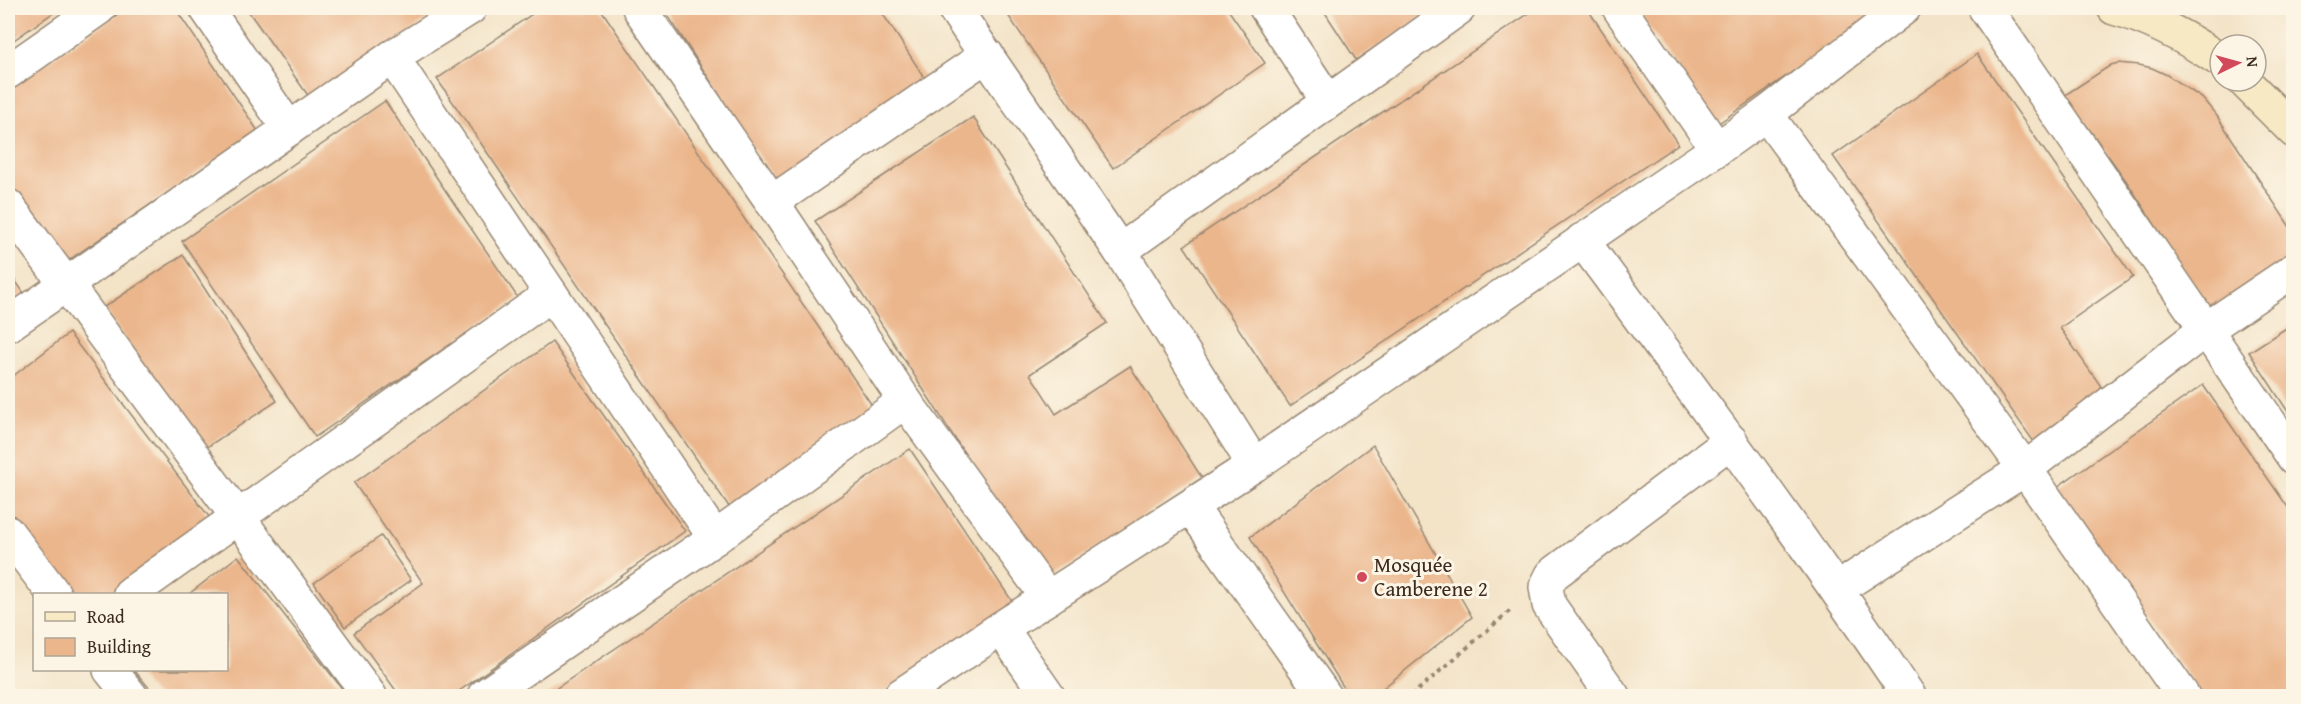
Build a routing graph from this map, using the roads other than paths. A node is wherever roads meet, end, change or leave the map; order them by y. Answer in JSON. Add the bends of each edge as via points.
{"nodes":[{"id":1,"x":99,"y":8,"type":"edge"},
{"id":2,"x":206,"y":8,"type":"edge"},
{"id":3,"x":470,"y":8,"type":"edge"},
{"id":4,"x":639,"y":8,"type":"edge"},
{"id":5,"x":954,"y":8,"type":"edge"},
{"id":6,"x":1266,"y":8,"type":"edge"},
{"id":7,"x":1459,"y":8,"type":"edge"},
{"id":8,"x":1619,"y":8,"type":"edge"},
{"id":9,"x":1904,"y":8,"type":"edge"},
{"id":10,"x":1985,"y":8,"type":"edge"},
{"id":11,"x":2132,"y":10,"type":"edge"},
{"id":12,"x":2208,"y":52,"type":"edge"},
{"id":13,"x":987,"y":55,"type":"junction"},
{"id":14,"x":392,"y":57,"type":"junction"},
{"id":15,"x":8,"y":72,"type":"edge"},
{"id":16,"x":2256,"y":93,"type":"edge"},
{"id":17,"x":1327,"y":100,"type":"junction"},
{"id":18,"x":1766,"y":114,"type":"junction"},
{"id":19,"x":289,"y":129,"type":"junction"},
{"id":20,"x":2294,"y":131,"type":"edge"},
{"id":21,"x":1717,"y":149,"type":"junction"},
{"id":22,"x":772,"y":202,"type":"junction"},
{"id":23,"x":8,"y":206,"type":"edge"},
{"id":24,"x":1582,"y":240,"type":"junction"},
{"id":25,"x":1120,"y":251,"type":"junction"},
{"id":26,"x":2294,"y":270,"type":"edge"},
{"id":27,"x":66,"y":285,"type":"junction"},
{"id":28,"x":551,"y":294,"type":"junction"},
{"id":29,"x":8,"y":325,"type":"edge"},
{"id":30,"x":2205,"y":330,"type":"junction"},
{"id":31,"x":905,"y":401,"type":"junction"},
{"id":32,"x":1731,"y":441,"type":"junction"},
{"id":33,"x":2294,"y":458,"type":"edge"},
{"id":34,"x":1254,"y":465,"type":"junction"},
{"id":35,"x":2025,"y":469,"type":"junction"},
{"id":36,"x":1191,"y":507,"type":"junction"},
{"id":37,"x":238,"y":518,"type":"junction"},
{"id":38,"x":8,"y":533,"type":"edge"},
{"id":39,"x":714,"y":538,"type":"junction"},
{"id":40,"x":1837,"y":589,"type":"junction"},
{"id":41,"x":53,"y":593,"type":"edge"},
{"id":42,"x":131,"y":593,"type":"edge"},
{"id":43,"x":1048,"y":598,"type":"junction"},
{"id":44,"x":1001,"y":628,"type":"junction"},
{"id":45,"x":112,"y":671,"type":"edge"},
{"id":46,"x":131,"y":696,"type":"edge"},
{"id":47,"x":370,"y":696,"type":"edge"},
{"id":48,"x":484,"y":696,"type":"edge"},
{"id":49,"x":900,"y":696,"type":"edge"},
{"id":50,"x":1048,"y":696,"type":"edge"},
{"id":51,"x":1325,"y":696,"type":"edge"},
{"id":52,"x":1612,"y":696,"type":"edge"},
{"id":53,"x":1909,"y":696,"type":"edge"},
{"id":54,"x":2183,"y":696,"type":"edge"}],
"edges":[{"from":1,"to":15,"type":"street"},
{"from":2,"to":19,"type":"street"},
{"from":3,"to":14,"type":"street"},
{"from":4,"to":22,"type":"street"},
{"from":5,"to":13,"type":"street"},
{"from":6,"to":17,"type":"street"},
{"from":7,"to":17,"type":"street"},
{"from":8,"to":21,"type":"street"},
{"from":9,"to":18,"type":"street"},
{"from":10,"to":30,"type":"street"},
{"from":11,"to":12,"type":"main road"},
{"from":13,"to":22,"type":"street"},
{"from":13,"to":25,"type":"street"},
{"from":14,"to":19,"type":"street"},
{"from":14,"to":28,"type":"street"},
{"from":16,"to":20,"type":"main road"},
{"from":17,"to":25,"type":"street"},
{"from":18,"to":21,"type":"street"},
{"from":18,"to":35,"type":"street"},
{"from":19,"to":27,"type":"street"},
{"from":21,"to":24,"type":"street"},
{"from":22,"to":31,"type":"street"},
{"from":23,"to":27,"type":"street"},
{"from":24,"to":32,"type":"street"},
{"from":24,"to":34,"type":"street"},
{"from":25,"to":34,"type":"street"},
{"from":26,"to":30,"type":"street"},
{"from":27,"to":29,"type":"street"},
{"from":27,"to":37,"type":"street"},
{"from":28,"to":37,"type":"street"},
{"from":28,"to":39,"type":"street"},
{"from":30,"to":33,"type":"street"},
{"from":30,"to":35,"type":"street"},
{"from":31,"to":39,"type":"street"},
{"from":31,"to":43,"type":"street"},
{"from":32,"to":40,"type":"street"},
{"from":32,"to":52,"type":"street","via":[[1552,575],[1546,587],[1549,605]]},
{"from":34,"to":36,"type":"street"},
{"from":35,"to":40,"type":"street"},
{"from":35,"to":54,"type":"street"},
{"from":36,"to":43,"type":"street"},
{"from":36,"to":51,"type":"street"},
{"from":37,"to":42,"type":"street"},
{"from":37,"to":47,"type":"street"},
{"from":38,"to":41,"type":"street"},
{"from":39,"to":48,"type":"street"},
{"from":40,"to":53,"type":"street"},
{"from":43,"to":44,"type":"street"},
{"from":44,"to":49,"type":"street"},
{"from":44,"to":50,"type":"street"},
{"from":45,"to":46,"type":"street"}]}
